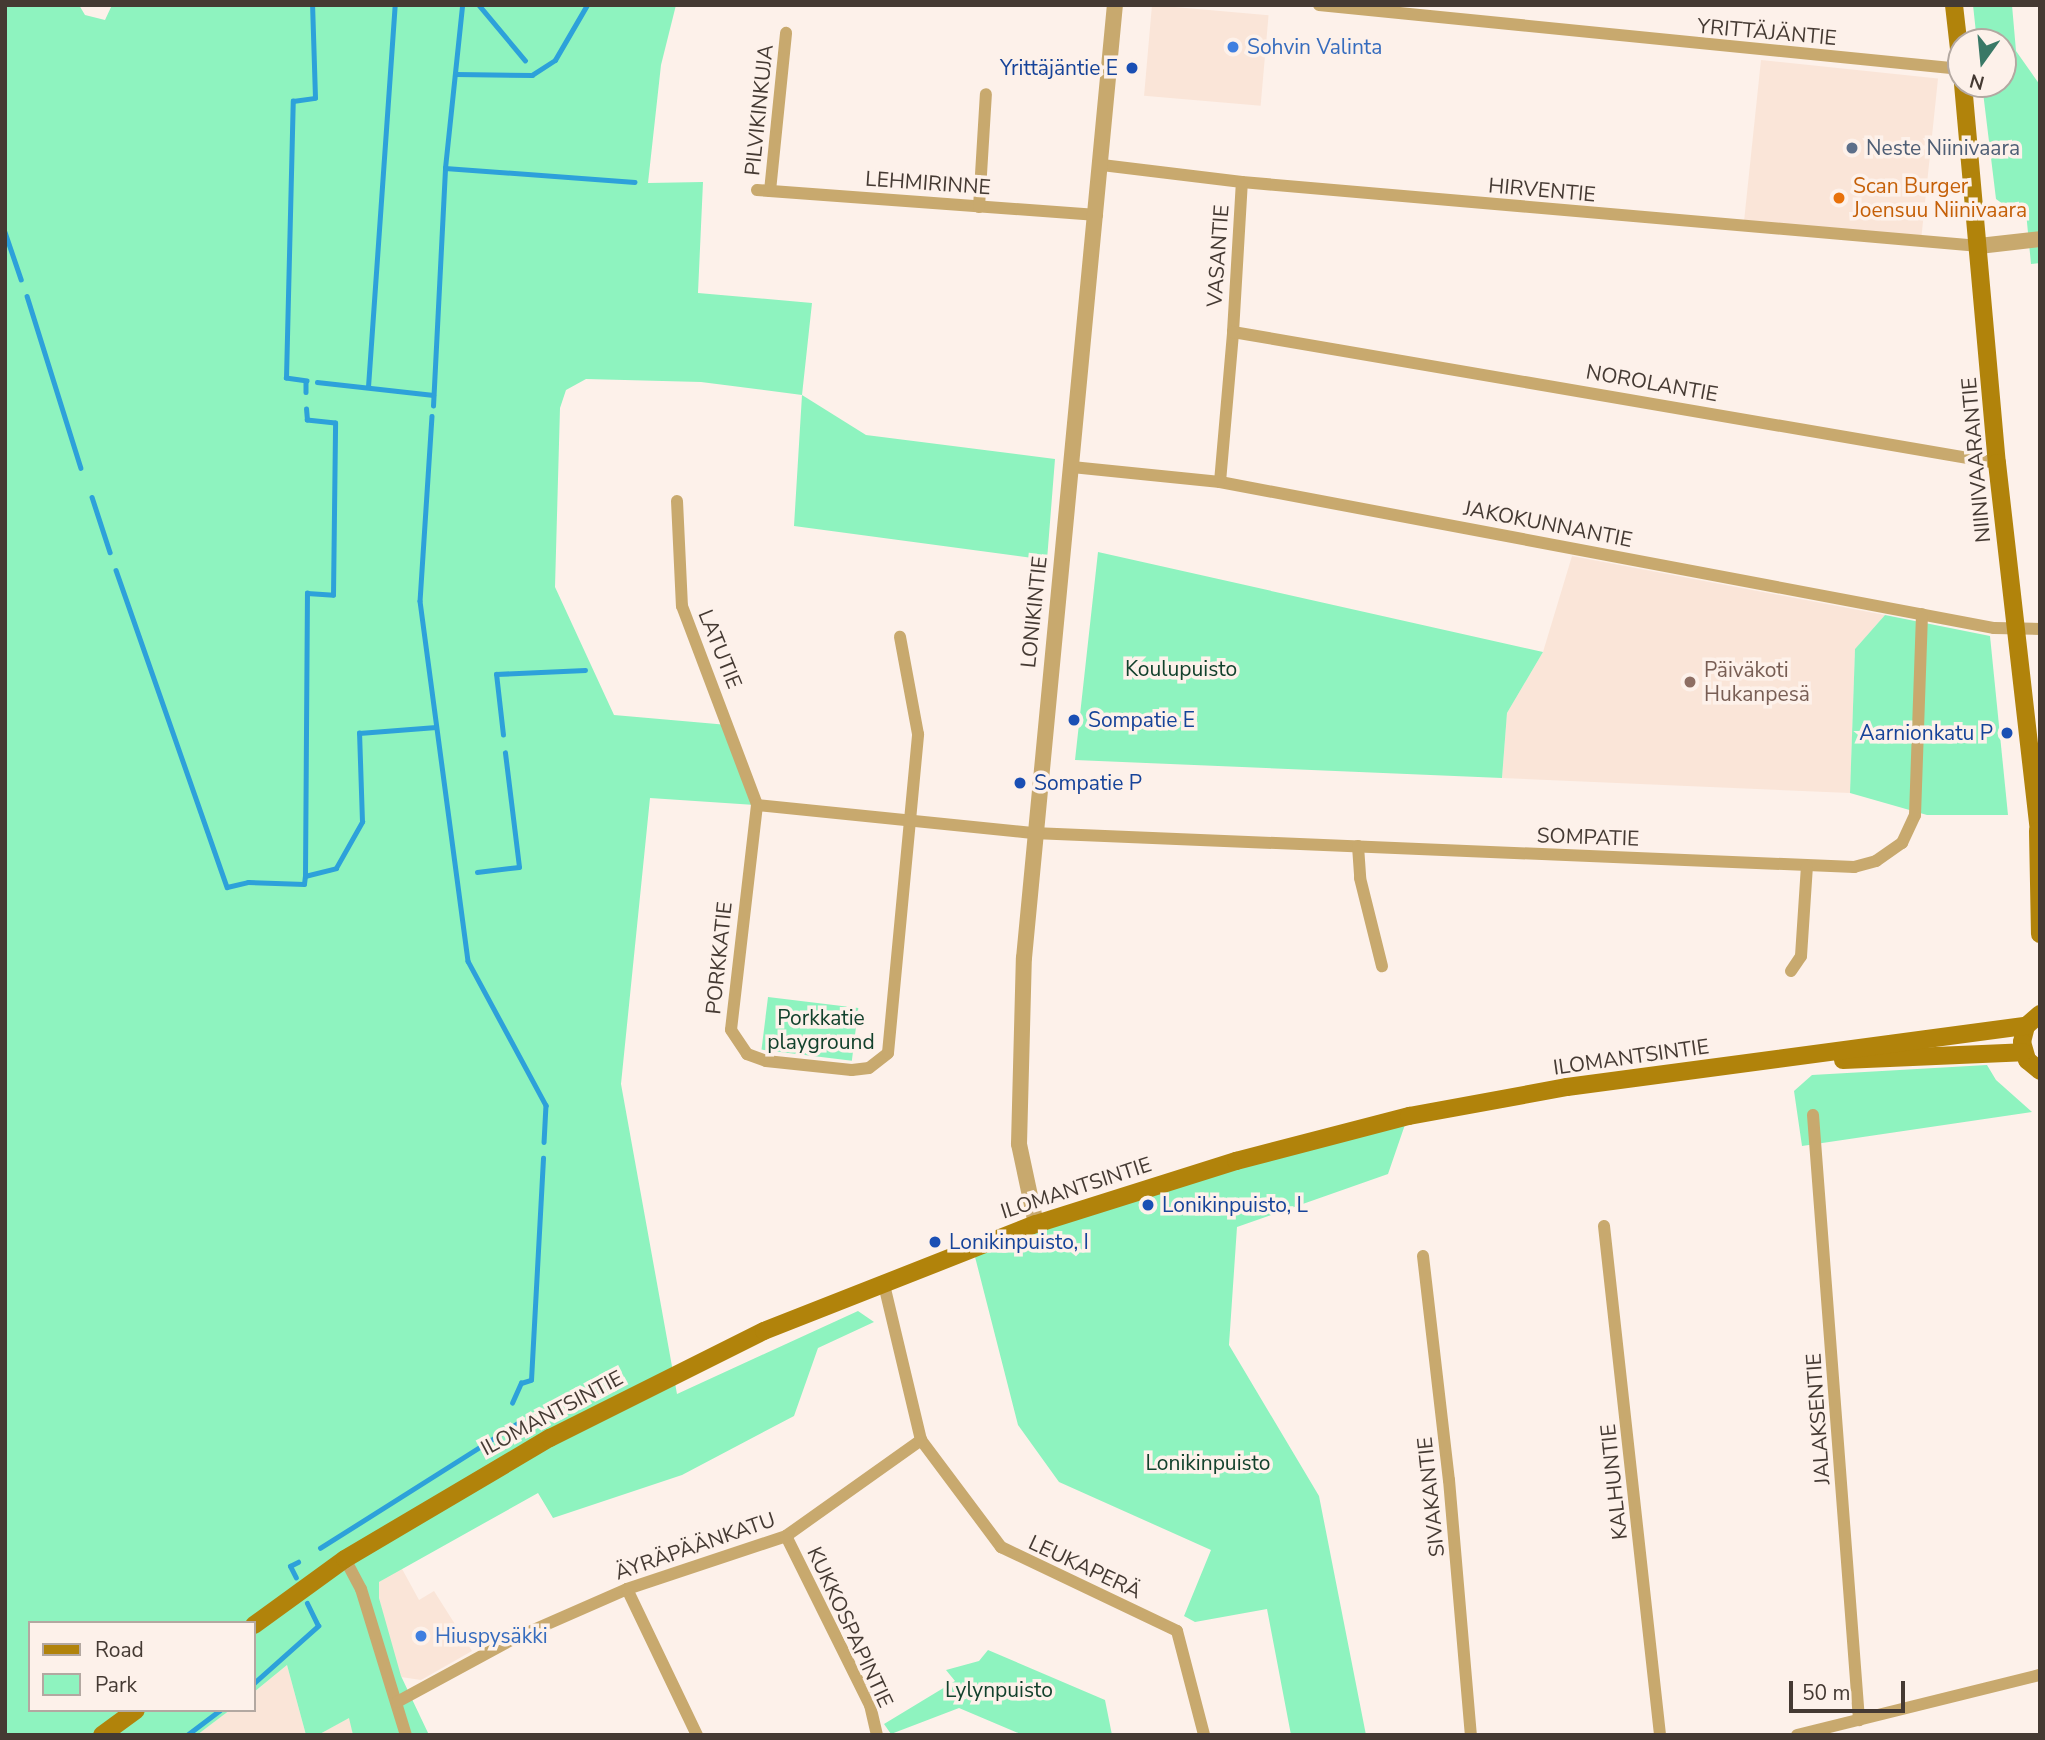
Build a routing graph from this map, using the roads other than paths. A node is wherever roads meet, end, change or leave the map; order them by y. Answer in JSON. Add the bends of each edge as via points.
{"nodes":[{"id":1,"x":1115,"y":5,"type":"edge"},
{"id":2,"x":1320,"y":5,"type":"edge"},
{"id":3,"x":1954,"y":5,"type":"edge"},
{"id":4,"x":1957,"y":28,"type":"edge"},
{"id":5,"x":786,"y":33,"type":"dead end"},
{"id":6,"x":1947,"y":67,"type":"edge"},
{"id":7,"x":986,"y":94,"type":"dead end"},
{"id":8,"x":1964,"y":98,"type":"edge"},
{"id":9,"x":1102,"y":165,"type":"junction"},
{"id":10,"x":1242,"y":182,"type":"junction"},
{"id":11,"x":764,"y":190,"type":"joint"},
{"id":12,"x":979,"y":206,"type":"junction"},
{"id":13,"x":1097,"y":215,"type":"junction"},
{"id":14,"x":2040,"y":239,"type":"edge"},
{"id":15,"x":1979,"y":246,"type":"junction"},
{"id":16,"x":1233,"y":332,"type":"junction"},
{"id":17,"x":1300,"y":343,"type":"joint"},
{"id":18,"x":1997,"y":463,"type":"junction"},
{"id":19,"x":1072,"y":467,"type":"junction"},
{"id":20,"x":1220,"y":482,"type":"junction"},
{"id":21,"x":677,"y":501,"type":"dead end"},
{"id":22,"x":1922,"y":614,"type":"junction"},
{"id":23,"x":2016,"y":629,"type":"junction"},
{"id":24,"x":2040,"y":629,"type":"edge"},
{"id":25,"x":900,"y":637,"type":"dead end"},
{"id":26,"x":757,"y":805,"type":"junction"},
{"id":27,"x":911,"y":821,"type":"junction"},
{"id":28,"x":1033,"y":833,"type":"junction"},
{"id":29,"x":2039,"y":836,"type":"edge"},
{"id":30,"x":1358,"y":846,"type":"junction"},
{"id":31,"x":1807,"y":866,"type":"junction"},
{"id":32,"x":2040,"y":934,"type":"edge"},
{"id":33,"x":1382,"y":966,"type":"dead end"},
{"id":34,"x":1790,"y":971,"type":"dead end"},
{"id":35,"x":2040,"y":1014,"type":"edge"},
{"id":36,"x":2026,"y":1026,"type":"junction"},
{"id":37,"x":2023,"y":1052,"type":"junction"},
{"id":38,"x":1787,"y":1059,"type":"junction"},
{"id":39,"x":2039,"y":1073,"type":"edge"},
{"id":40,"x":1813,"y":1115,"type":"dead end"},
{"id":41,"x":1036,"y":1224,"type":"junction"},
{"id":42,"x":1604,"y":1226,"type":"dead end"},
{"id":43,"x":1423,"y":1256,"type":"dead end"},
{"id":44,"x":883,"y":1281,"type":"junction"},
{"id":45,"x":921,"y":1440,"type":"junction"},
{"id":46,"x":786,"y":1536,"type":"junction"},
{"id":47,"x":345,"y":1559,"type":"junction"},
{"id":48,"x":627,"y":1589,"type":"junction"},
{"id":49,"x":256,"y":1624,"type":"edge"},
{"id":50,"x":2040,"y":1675,"type":"edge"},
{"id":51,"x":397,"y":1702,"type":"junction"},
{"id":52,"x":132,"y":1712,"type":"edge"},
{"id":53,"x":1859,"y":1720,"type":"junction"},
{"id":54,"x":102,"y":1735,"type":"edge"},
{"id":55,"x":406,"y":1735,"type":"edge"},
{"id":56,"x":698,"y":1735,"type":"edge"},
{"id":57,"x":877,"y":1735,"type":"edge"},
{"id":58,"x":1204,"y":1735,"type":"edge"},
{"id":59,"x":1471,"y":1735,"type":"edge"},
{"id":60,"x":1660,"y":1735,"type":"edge"},
{"id":61,"x":1797,"y":1735,"type":"edge"}],
"edges":[{"from":1,"to":9,"type":"street","name":"LONIKINTIE"},
{"from":2,"to":6,"type":"street","name":"YRITTÄJÄNTIE"},
{"from":3,"to":4,"type":"main road"},
{"from":5,"to":11,"type":"street","name":"PILVIKINKUJA"},
{"from":7,"to":12,"type":"street"},
{"from":8,"to":15,"type":"main road","name":"NIINIVAARANTIE"},
{"from":9,"to":10,"type":"street","name":"HIRVENTIE"},
{"from":9,"to":13,"type":"street","name":"LONIKINTIE"},
{"from":10,"to":15,"type":"street","name":"HIRVENTIE"},
{"from":10,"to":16,"type":"street","name":"VASANTIE"},
{"from":11,"to":12,"type":"street","name":"LEHMIRINNE"},
{"from":12,"to":13,"type":"street","name":"LEHMIRINNE"},
{"from":13,"to":19,"type":"street","name":"LONIKINTIE"},
{"from":14,"to":15,"type":"street"},
{"from":15,"to":18,"type":"main road","name":"NIINIVAARANTIE"},
{"from":16,"to":17,"type":"street","name":"VASANTIE"},
{"from":16,"to":20,"type":"street","name":"VASANTIE"},
{"from":17,"to":18,"type":"street","name":"NOROLANTIE"},
{"from":18,"to":23,"type":"main road","name":"NIINIVAARANTIE"},
{"from":19,"to":20,"type":"street","name":"JAKOKUNNANTIE"},
{"from":19,"to":28,"type":"street","name":"LONIKINTIE"},
{"from":20,"to":22,"type":"street","name":"JAKOKUNNANTIE"},
{"from":21,"to":26,"type":"street","name":"LATUTIE","via":[[682,606]]},
{"from":22,"to":23,"type":"street","name":"JAKOKUNNANTIE"},
{"from":22,"to":31,"type":"street","name":"SOMPATIE","via":[[1911,824],[1902,843],[1876,861],[1854,867]]},
{"from":23,"to":24,"type":"street","name":"JAKOKUNNANTIE"},
{"from":23,"to":29,"type":"main road","name":"NIINIVAARANTIE"},
{"from":25,"to":27,"type":"street","name":"PORKKATIE","via":[[918,734]]},
{"from":26,"to":27,"type":"street"},
{"from":26,"to":27,"type":"street","name":"PORKKATIE","via":[[731,1030],[747,1054],[765,1060],[852,1070],[879,1062],[891,1042]]},
{"from":27,"to":28,"type":"street"},
{"from":28,"to":30,"type":"street","name":"SOMPATIE"},
{"from":28,"to":41,"type":"street","name":"LONIKINTIE","via":[[1019,1042],[1019,1144]]},
{"from":29,"to":32,"type":"main road","name":"NIINIVAARANTIE"},
{"from":30,"to":31,"type":"street","name":"SOMPATIE"},
{"from":30,"to":33,"type":"street","via":[[1360,878]]},
{"from":31,"to":34,"type":"street","via":[[1801,956]]},
{"from":35,"to":36,"type":"main road"},
{"from":36,"to":37,"type":"main road"},
{"from":36,"to":38,"type":"main road","name":"ILOMANTSINTIE"},
{"from":37,"to":38,"type":"main road","name":"ILOMANTSINTIE","via":[[1919,1059]]},
{"from":37,"to":39,"type":"main road"},
{"from":38,"to":41,"type":"main road","name":"ILOMANTSINTIE","via":[[1567,1087],[1409,1116],[1236,1161]]},
{"from":40,"to":53,"type":"street","name":"JALAKSENTIE"},
{"from":41,"to":44,"type":"main road","name":"ILOMANTSINTIE"},
{"from":42,"to":60,"type":"street","name":"KALHUNTIE"},
{"from":43,"to":59,"type":"street","name":"SIVAKANTIE","via":[[1450,1480]]},
{"from":44,"to":45,"type":"street"},
{"from":44,"to":47,"type":"main road","name":"ILOMANTSINTIE","via":[[764,1331],[550,1438]]},
{"from":45,"to":46,"type":"street","name":"ÄYRÄPÄÄNKATU"},
{"from":45,"to":58,"type":"street","name":"LEUKAPERÄ","via":[[1001,1547],[1177,1631],[1183,1639]]},
{"from":46,"to":48,"type":"street","name":"ÄYRÄPÄÄNKATU"},
{"from":46,"to":57,"type":"street","name":"KUKKOSPAPINTIE","via":[[870,1705]]},
{"from":47,"to":49,"type":"main road","name":"ILOMANTSINTIE"},
{"from":47,"to":51,"type":"street","via":[[361,1589]]},
{"from":48,"to":51,"type":"street","name":"ÄYRÄPÄÄNKATU","via":[[513,1639]]},
{"from":48,"to":56,"type":"street"},
{"from":50,"to":53,"type":"street"},
{"from":51,"to":55,"type":"street"},
{"from":52,"to":54,"type":"main road"},
{"from":53,"to":61,"type":"street"}]}
